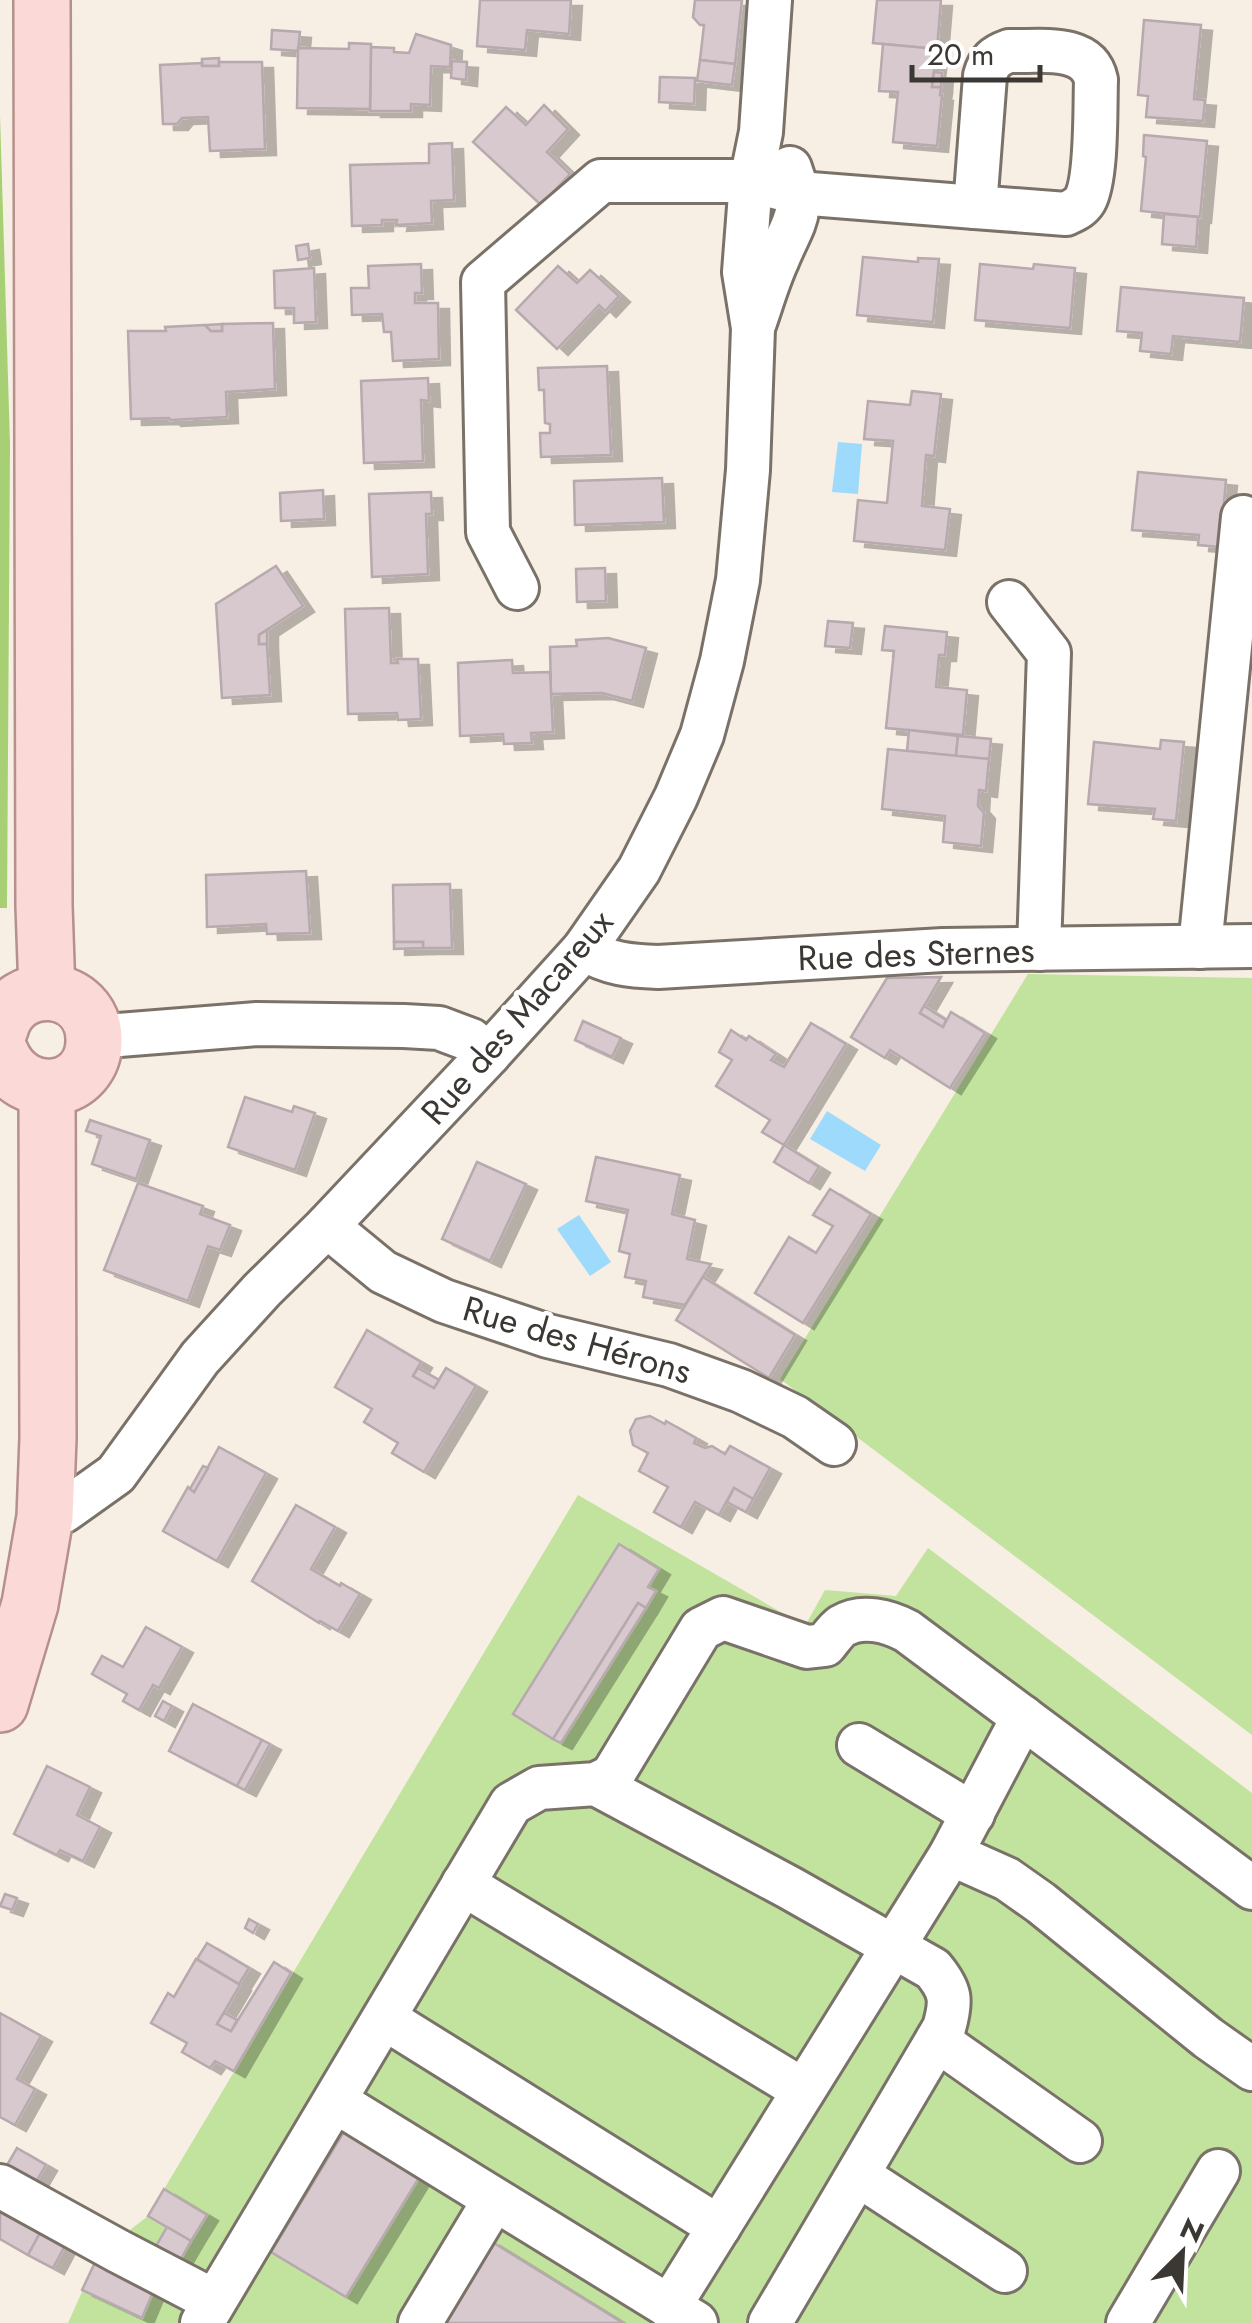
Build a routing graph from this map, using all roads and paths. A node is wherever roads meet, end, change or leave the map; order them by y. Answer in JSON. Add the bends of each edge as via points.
{"nodes":[{"id":1,"x":42,"y":0,"type":"edge"},
{"id":2,"x":770,"y":0,"type":"edge"},
{"id":3,"x":761,"y":132,"type":"junction"},
{"id":4,"x":752,"y":181,"type":"junction"},
{"id":5,"x":798,"y":193,"type":"junction"},
{"id":6,"x":975,"y":207,"type":"dead end"},
{"id":7,"x":753,"y":328,"type":"junction"},
{"id":8,"x":1243,"y":517,"type":"dead end"},
{"id":9,"x":517,"y":588,"type":"dead end"},
{"id":10,"x":1009,"y":602,"type":"dead end"},
{"id":11,"x":1252,"y":946,"type":"edge"},
{"id":12,"x":1200,"y":947,"type":"junction"},
{"id":13,"x":584,"y":949,"type":"junction"},
{"id":14,"x":1038,"y":949,"type":"junction"},
{"id":15,"x":47,"y":992,"type":"junction"},
{"id":16,"x":0,"y":1029,"type":"edge"},
{"id":17,"x":94,"y":1037,"type":"junction"},
{"id":18,"x":0,"y":1052,"type":"edge"},
{"id":19,"x":489,"y":1054,"type":"junction"},
{"id":20,"x":47,"y":1088,"type":"junction"},
{"id":21,"x":327,"y":1226,"type":"junction"},
{"id":22,"x":834,"y":1444,"type":"dead end"},
{"id":23,"x":45,"y":1517,"type":"junction"},
{"id":24,"x":0,"y":1704,"type":"edge"},
{"id":25,"x":1024,"y":1718,"type":"junction"},
{"id":26,"x":859,"y":1745,"type":"dead end"},
{"id":27,"x":596,"y":1784,"type":"junction"},
{"id":28,"x":973,"y":1814,"type":"junction"},
{"id":29,"x":952,"y":1854,"type":"junction"},
{"id":30,"x":464,"y":1884,"type":"junction"},
{"id":31,"x":1252,"y":1888,"type":"edge"},
{"id":32,"x":892,"y":1947,"type":"junction"},
{"id":33,"x":384,"y":2018,"type":"junction"},
{"id":34,"x":937,"y":2040,"type":"junction"},
{"id":35,"x":1252,"y":2069,"type":"edge"},
{"id":36,"x":803,"y":2090,"type":"junction"},
{"id":37,"x":335,"y":2101,"type":"junction"},
{"id":38,"x":1080,"y":2141,"type":"dead end"},
{"id":39,"x":1218,"y":2171,"type":"dead end"},
{"id":40,"x":858,"y":2175,"type":"junction"},
{"id":41,"x":0,"y":2186,"type":"edge"},
{"id":42,"x":494,"y":2200,"type":"junction"},
{"id":43,"x":719,"y":2227,"type":"junction"},
{"id":44,"x":1005,"y":2271,"type":"dead end"},
{"id":45,"x":208,"y":2312,"type":"edge"},
{"id":46,"x":682,"y":2315,"type":"edge"},
{"id":47,"x":772,"y":2322,"type":"edge"},
{"id":48,"x":420,"y":2323,"type":"edge"},
{"id":49,"x":1128,"y":2323,"type":"edge"}],
"edges":[{"from":1,"to":15,"type":"main road"},
{"from":2,"to":3,"type":"street","name":"Rue des Macareux"},
{"from":3,"to":4,"type":"street","name":"Rue des Macareux"},
{"from":3,"to":5,"type":"street","via":[[790,169]]},
{"from":4,"to":5,"type":"street"},
{"from":4,"to":7,"type":"street","name":"Rue des Macareux","via":[[744,272]]},
{"from":4,"to":9,"type":"street","via":[[601,181],[484,282],[488,532]]},
{"from":5,"to":6,"type":"street"},
{"from":5,"to":7,"type":"street","name":"Rue des Macareux","via":[[796,222]]},
{"from":7,"to":13,"type":"street","name":"Rue des Macareux","via":[[738,580],[702,735],[639,870]]},
{"from":8,"to":12,"type":"street"},
{"from":10,"to":14,"type":"street","via":[[1048,653]]},
{"from":11,"to":12,"type":"street","name":"Rue des Sternes"},
{"from":12,"to":14,"type":"street","name":"Rue des Sternes"},
{"from":13,"to":14,"type":"street","name":"Rue des Sternes","via":[[620,966],[658,968]]},
{"from":13,"to":19,"type":"street","name":"Rue des Macareux"},
{"from":15,"to":16,"type":"main road","via":[[20,1000]]},
{"from":15,"to":17,"type":"main road","via":[[85,1010]]},
{"from":17,"to":19,"type":"street","via":[[257,1024],[404,1026],[439,1028]]},
{"from":17,"to":20,"type":"main road","via":[[93,1052],[76,1078]]},
{"from":18,"to":20,"type":"main road","via":[[16,1077]]},
{"from":19,"to":21,"type":"street","name":"Rue des Macareux"},
{"from":20,"to":23,"type":"main road"},
{"from":21,"to":22,"type":"street","name":"Rue des Hérons","via":[[383,1272],[444,1300],[741,1391]]},
{"from":21,"to":23,"type":"street","name":"Rue des Macareux","via":[[200,1358],[116,1474]]},
{"from":23,"to":24,"type":"main road","via":[[30,1604]]},
{"from":25,"to":27,"type":"street","via":[[891,1622],[863,1619],[842,1626],[825,1644],[807,1646],[723,1618],[701,1629],[612,1776]]},
{"from":25,"to":28,"type":"street"},
{"from":25,"to":31,"type":"street"},
{"from":26,"to":28,"type":"street"},
{"from":27,"to":30,"type":"street","via":[[539,1788],[512,1804]]},
{"from":27,"to":32,"type":"street"},
{"from":28,"to":29,"type":"street"},
{"from":29,"to":32,"type":"street"},
{"from":29,"to":35,"type":"street","via":[[1042,1903]]},
{"from":30,"to":33,"type":"street"},
{"from":30,"to":36,"type":"street"},
{"from":32,"to":34,"type":"street","via":[[933,1969],[948,1987],[950,2008]]},
{"from":32,"to":36,"type":"street"},
{"from":33,"to":37,"type":"street"},
{"from":33,"to":43,"type":"street"},
{"from":34,"to":38,"type":"street"},
{"from":34,"to":40,"type":"street"},
{"from":36,"to":43,"type":"street"},
{"from":37,"to":42,"type":"street"},
{"from":37,"to":45,"type":"street"},
{"from":39,"to":49,"type":"street"},
{"from":40,"to":44,"type":"street"},
{"from":40,"to":47,"type":"street"},
{"from":41,"to":45,"type":"street"},
{"from":42,"to":46,"type":"street"},
{"from":42,"to":48,"type":"street"},
{"from":43,"to":46,"type":"street"}]}
